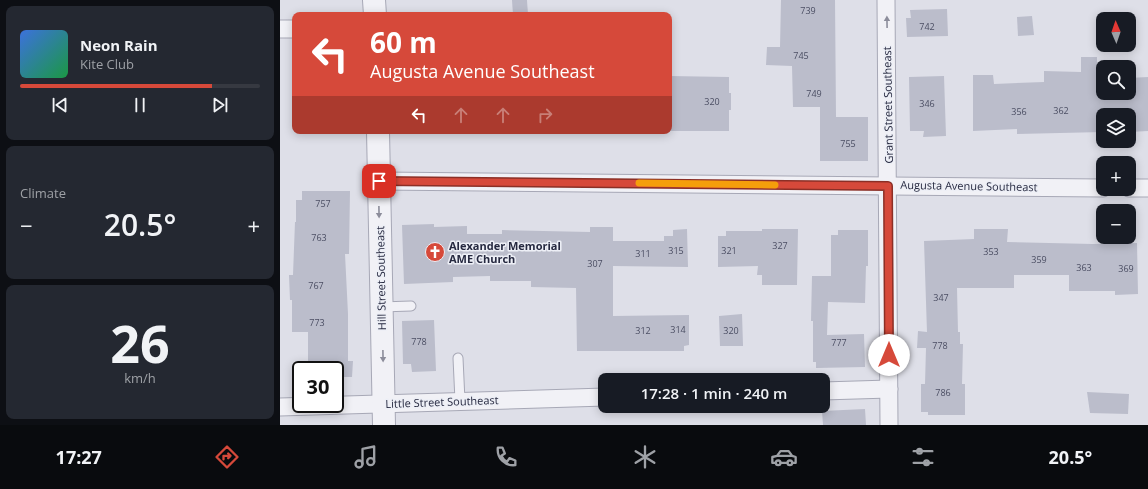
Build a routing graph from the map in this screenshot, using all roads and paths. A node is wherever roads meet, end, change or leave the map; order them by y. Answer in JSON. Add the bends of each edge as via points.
{"nodes":[{"id":1,"x":374,"y":0,"type":"edge"},
{"id":2,"x":886,"y":0,"type":"edge"},
{"id":3,"x":375,"y":12,"type":"edge"},
{"id":4,"x":280,"y":29,"type":"edge"},
{"id":5,"x":292,"y":29,"type":"edge"},
{"id":6,"x":378,"y":134,"type":"edge"},
{"id":7,"x":379,"y":181,"type":"junction"},
{"id":8,"x":888,"y":186,"type":"junction"},
{"id":9,"x":1096,"y":188,"type":"edge"},
{"id":10,"x":1136,"y":188,"type":"edge"},
{"id":11,"x":1148,"y":188,"type":"edge"},
{"id":12,"x":411,"y":306,"type":"dead end"},
{"id":13,"x":381,"y":307,"type":"junction"},
{"id":14,"x":458,"y":358,"type":"dead end"},
{"id":15,"x":889,"y":389,"type":"junction"},
{"id":16,"x":830,"y":391,"type":"edge"},
{"id":17,"x":598,"y":397,"type":"edge"},
{"id":18,"x":460,"y":401,"type":"junction"},
{"id":19,"x":384,"y":403,"type":"junction"},
{"id":20,"x":280,"y":407,"type":"edge"},
{"id":21,"x":384,"y":425,"type":"edge"},
{"id":22,"x":889,"y":425,"type":"edge"}],
"edges":[{"from":1,"to":3,"type":"street"},
{"from":8,"to":2,"type":"street","name":"Grant Street Southeast","one_way":true},
{"from":4,"to":5,"type":"street"},
{"from":6,"to":7,"type":"street","name":"Hill Street Southeast"},
{"from":7,"to":8,"type":"street","name":"Augusta Avenue Southeast"},
{"from":7,"to":13,"type":"street","name":"Hill Street Southeast","one_way":true},
{"from":8,"to":9,"type":"street","name":"Augusta Avenue Southeast"},
{"from":8,"to":15,"type":"street","name":"Grant Street Southeast"},
{"from":10,"to":11,"type":"street"},
{"from":12,"to":13,"type":"lane"},
{"from":13,"to":19,"type":"street","name":"Hill Street Southeast","one_way":true},
{"from":14,"to":18,"type":"lane"},
{"from":15,"to":16,"type":"street"},
{"from":15,"to":22,"type":"street","name":"Grant Street Southeast"},
{"from":17,"to":18,"type":"street","name":"Little Street Southeast"},
{"from":18,"to":19,"type":"street","name":"Little Street Southeast"},
{"from":19,"to":20,"type":"street","name":"Little Street Southeast"},
{"from":19,"to":21,"type":"street","name":"Hill Street Southeast"}]}
